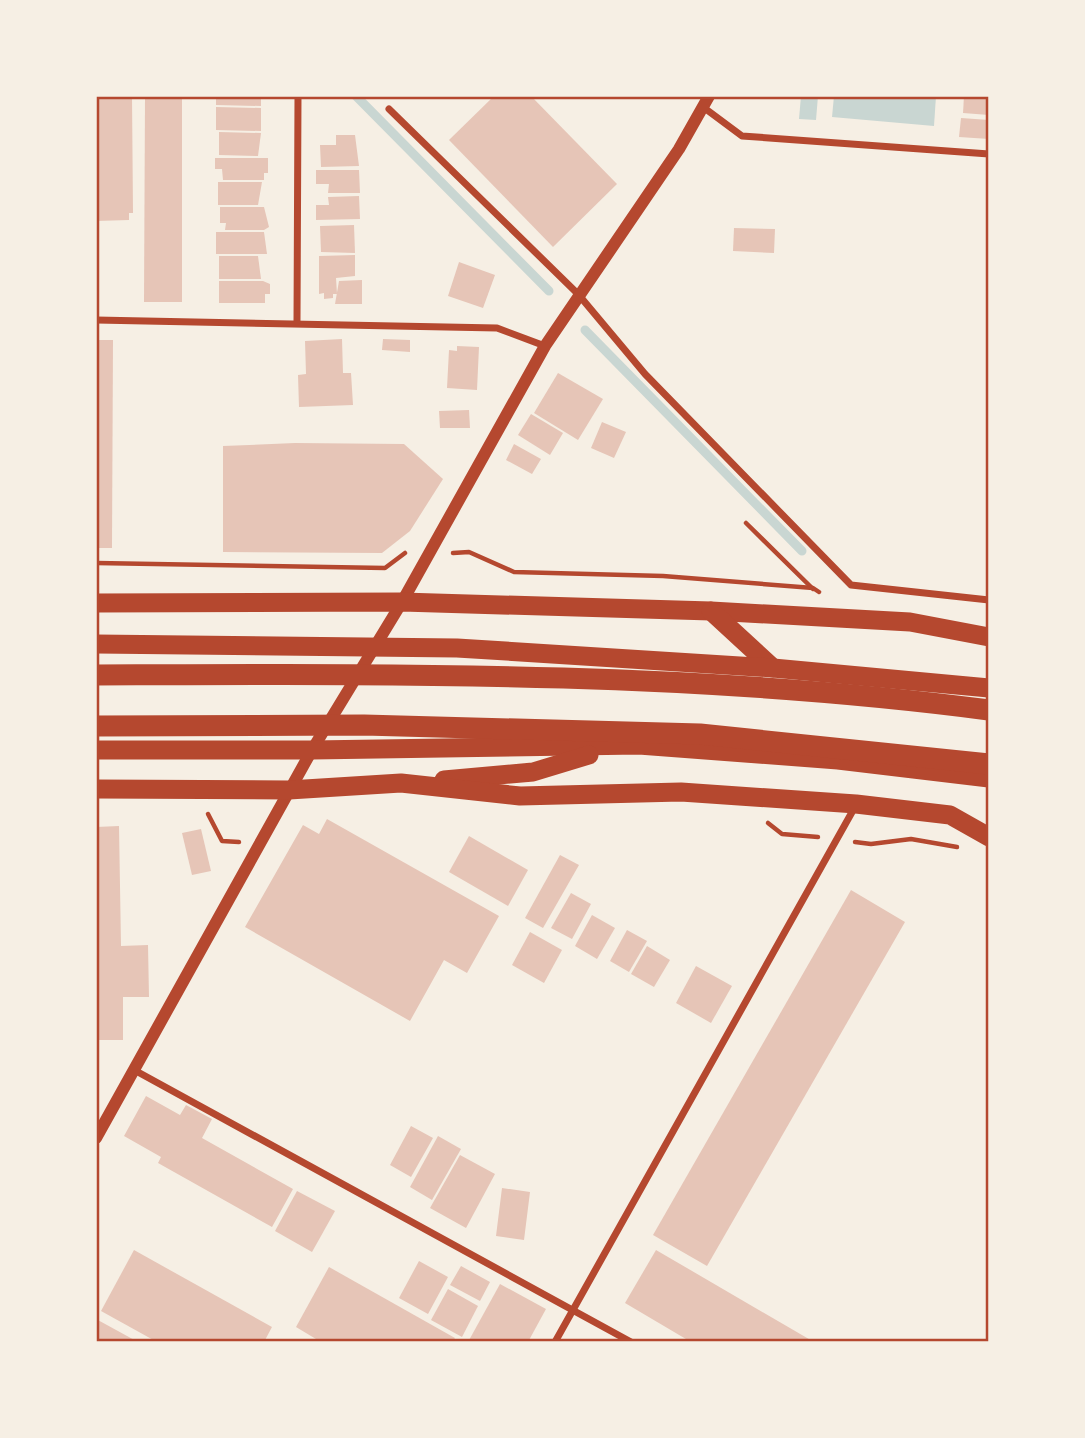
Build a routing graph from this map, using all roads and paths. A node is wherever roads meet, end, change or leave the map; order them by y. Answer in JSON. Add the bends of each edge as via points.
{"nodes":[{"id":1,"x":298,"y":96,"type":"edge"},
{"id":2,"x":706,"y":102,"type":"edge"},
{"id":3,"x":390,"y":109,"type":"dead end"},
{"id":4,"x":989,"y":154,"type":"edge"},
{"id":5,"x":578,"y":295,"type":"junction"},
{"id":6,"x":96,"y":320,"type":"edge"},
{"id":7,"x":297,"y":321,"type":"junction"},
{"id":8,"x":545,"y":346,"type":"junction"},
{"id":9,"x":746,"y":523,"type":"dead end"},
{"id":10,"x":429,"y":553,"type":"junction"},
{"id":11,"x":96,"y":563,"type":"edge"},
{"id":12,"x":813,"y":588,"type":"junction"},
{"id":13,"x":823,"y":594,"type":"dead end"},
{"id":14,"x":989,"y":600,"type":"edge"},
{"id":15,"x":402,"y":602,"type":"junction"},
{"id":16,"x":96,"y":603,"type":"edge"},
{"id":17,"x":711,"y":611,"type":"junction"},
{"id":18,"x":812,"y":617,"type":"junction"},
{"id":19,"x":989,"y":637,"type":"edge"},
{"id":20,"x":96,"y":644,"type":"edge"},
{"id":21,"x":373,"y":648,"type":"junction"},
{"id":22,"x":774,"y":668,"type":"junction"},
{"id":23,"x":96,"y":675,"type":"edge"},
{"id":24,"x":989,"y":688,"type":"edge"},
{"id":25,"x":989,"y":710,"type":"edge"},
{"id":26,"x":96,"y":726,"type":"edge"},
{"id":27,"x":639,"y":745,"type":"junction"},
{"id":28,"x":96,"y":750,"type":"edge"},
{"id":29,"x":312,"y":750,"type":"junction"},
{"id":30,"x":989,"y":764,"type":"edge"},
{"id":31,"x":989,"y":778,"type":"edge"},
{"id":32,"x":401,"y":783,"type":"junction"},
{"id":33,"x":96,"y":789,"type":"edge"},
{"id":34,"x":289,"y":790,"type":"junction"},
{"id":35,"x":856,"y":804,"type":"junction"},
{"id":36,"x":207,"y":811,"type":"dead end"},
{"id":37,"x":950,"y":815,"type":"junction"},
{"id":38,"x":762,"y":818,"type":"dead end"},
{"id":39,"x":989,"y":821,"type":"edge"},
{"id":40,"x":989,"y":837,"type":"edge"},
{"id":41,"x":837,"y":839,"type":"junction"},
{"id":42,"x":260,"y":844,"type":"junction"},
{"id":43,"x":963,"y":848,"type":"dead end"},
{"id":44,"x":136,"y":1071,"type":"junction"},
{"id":45,"x":96,"y":1138,"type":"edge"},
{"id":46,"x":573,"y":1310,"type":"junction"},
{"id":47,"x":555,"y":1342,"type":"edge"},
{"id":48,"x":631,"y":1342,"type":"edge"}],
"edges":[{"from":1,"to":7,"type":"street"},
{"from":2,"to":4,"type":"street","via":[[742,136]]},
{"from":2,"to":5,"type":"street"},
{"from":3,"to":5,"type":"street"},
{"from":5,"to":8,"type":"street"},
{"from":5,"to":14,"type":"street","via":[[645,374],[851,585]]},
{"from":6,"to":7,"type":"street"},
{"from":7,"to":8,"type":"street","via":[[497,328]]},
{"from":8,"to":10,"type":"street"},
{"from":9,"to":12,"type":"path"},
{"from":10,"to":11,"type":"path","via":[[405,553],[385,568]]},
{"from":10,"to":12,"type":"path","via":[[469,552],[514,572],[663,576]]},
{"from":10,"to":15,"type":"street"},
{"from":12,"to":13,"type":"path"},
{"from":12,"to":18,"type":"path"},
{"from":15,"to":16,"type":"highway"},
{"from":15,"to":17,"type":"highway"},
{"from":15,"to":21,"type":"street"},
{"from":17,"to":18,"type":"highway"},
{"from":17,"to":22,"type":"highway"},
{"from":18,"to":19,"type":"highway","via":[[910,622]]},
{"from":20,"to":21,"type":"highway"},
{"from":21,"to":22,"type":"highway","via":[[457,648]]},
{"from":21,"to":29,"type":"street"},
{"from":22,"to":24,"type":"highway"},
{"from":23,"to":25,"type":"highway","via":[[373,674],[732,684]]},
{"from":26,"to":30,"type":"highway","via":[[700,733]]},
{"from":27,"to":29,"type":"highway"},
{"from":27,"to":31,"type":"highway","via":[[838,760]]},
{"from":27,"to":32,"type":"highway","via":[[568,759],[533,772]]},
{"from":28,"to":29,"type":"highway"},
{"from":29,"to":34,"type":"street"},
{"from":32,"to":34,"type":"highway"},
{"from":32,"to":35,"type":"highway","via":[[520,796],[681,793]]},
{"from":33,"to":34,"type":"highway"},
{"from":34,"to":42,"type":"street"},
{"from":35,"to":37,"type":"highway"},
{"from":35,"to":41,"type":"street"},
{"from":36,"to":42,"type":"path","via":[[222,841]]},
{"from":37,"to":39,"type":"highway"},
{"from":37,"to":40,"type":"highway"},
{"from":38,"to":41,"type":"path","via":[[782,834]]},
{"from":41,"to":43,"type":"path","via":[[871,844],[911,839]]},
{"from":41,"to":46,"type":"street"},
{"from":42,"to":44,"type":"street"},
{"from":44,"to":45,"type":"street"},
{"from":44,"to":46,"type":"street"},
{"from":46,"to":47,"type":"street"},
{"from":46,"to":48,"type":"street"}]}
